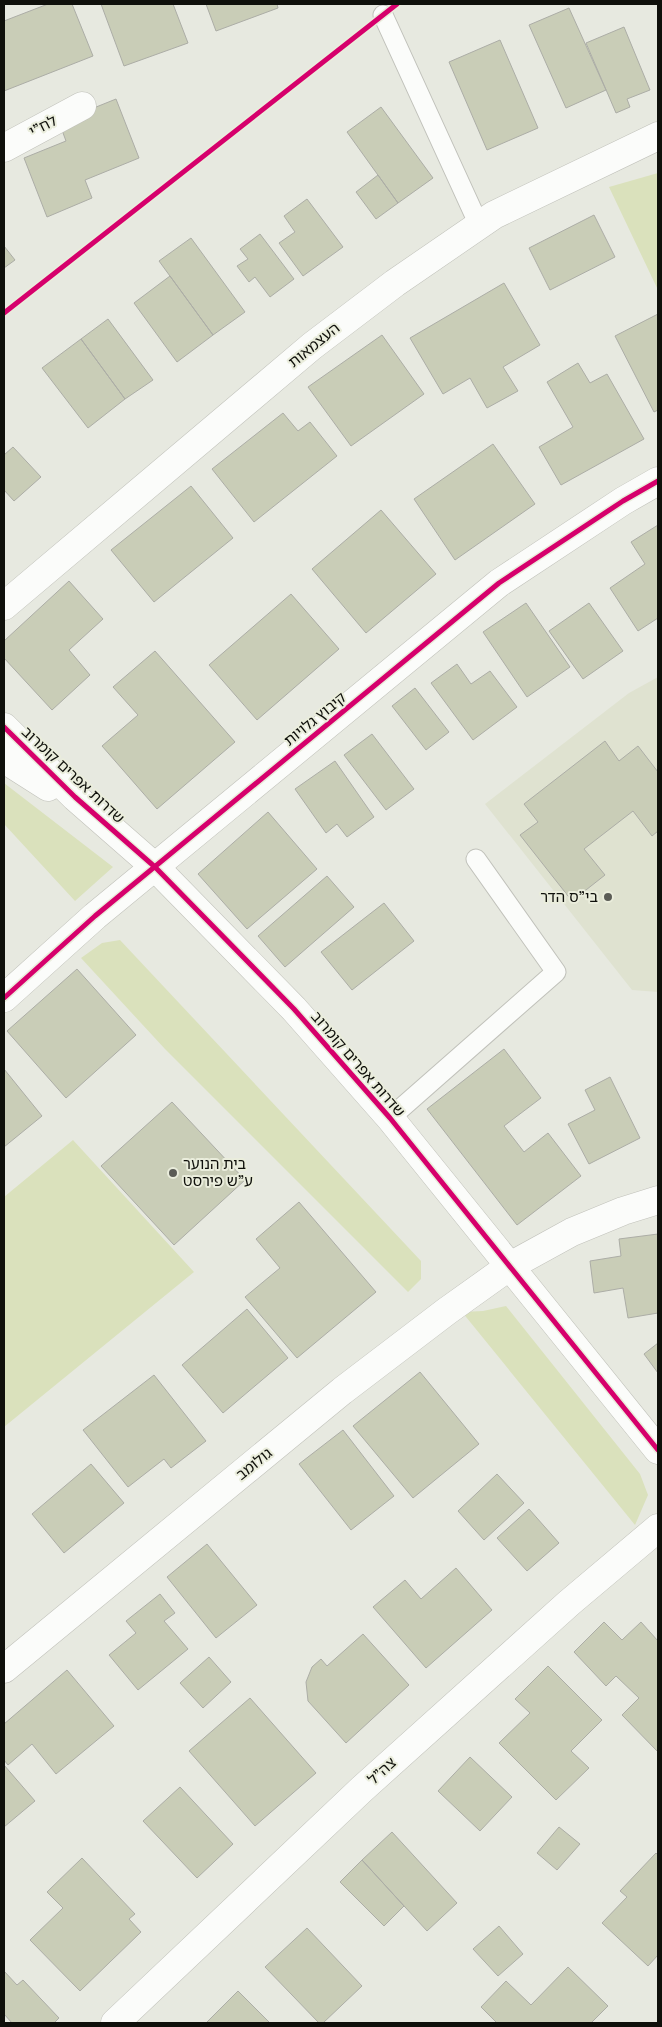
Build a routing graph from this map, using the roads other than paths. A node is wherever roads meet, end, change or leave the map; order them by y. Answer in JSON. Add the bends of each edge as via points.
{"nodes":[{"id":1,"x":384,"y":15,"type":"dead end"},
{"id":2,"x":82,"y":106,"type":"dead end"},
{"id":3,"x":658,"y":136,"type":"edge"},
{"id":4,"x":4,"y":148,"type":"edge"},
{"id":5,"x":479,"y":225,"type":"junction"},
{"id":6,"x":658,"y":481,"type":"edge"},
{"id":7,"x":4,"y":606,"type":"edge"},
{"id":8,"x":4,"y":727,"type":"edge"},
{"id":9,"x":4,"y":759,"type":"edge"},
{"id":10,"x":102,"y":821,"type":"junction"},
{"id":11,"x":476,"y":859,"type":"dead end"},
{"id":12,"x":155,"y":867,"type":"junction"},
{"id":13,"x":4,"y":998,"type":"edge"},
{"id":14,"x":390,"y":1118,"type":"junction"},
{"id":15,"x":658,"y":1200,"type":"edge"},
{"id":16,"x":510,"y":1266,"type":"junction"},
{"id":17,"x":658,"y":1450,"type":"edge"},
{"id":18,"x":658,"y":1528,"type":"edge"},
{"id":19,"x":4,"y":1669,"type":"edge"},
{"id":20,"x":115,"y":2023,"type":"edge"}],
"edges":[{"from":1,"to":5,"type":"lane"},
{"from":2,"to":4,"type":"street","name":"לח\"י"},
{"from":3,"to":5,"type":"street","name":"העצמאות"},
{"from":5,"to":7,"type":"street","name":"העצמאות","via":[[396,282],[312,346]]},
{"from":6,"to":12,"type":"street","name":"קיבוץ גלויות","via":[[499,583]]},
{"from":8,"to":10,"type":"street","name":"שדרות אפרים קומרוב"},
{"from":9,"to":10,"type":"street","name":"שדרות אפרים קומרוב"},
{"from":10,"to":12,"type":"street","name":"שדרות אפרים קומרוב"},
{"from":11,"to":14,"type":"lane","via":[[556,972]]},
{"from":12,"to":13,"type":"street","name":"קיבוץ גלויות"},
{"from":12,"to":14,"type":"street","name":"שדרות אפרים קומרוב","via":[[294,1009]]},
{"from":14,"to":16,"type":"street","name":"שדרות אפרים קומרוב"},
{"from":15,"to":16,"type":"street","name":"גולומב","via":[[572,1232]]},
{"from":16,"to":17,"type":"street","name":"שדרות אפרים קומרוב"},
{"from":16,"to":19,"type":"street","name":"גולומב","via":[[342,1391]]},
{"from":18,"to":20,"type":"street","name":"צה\"ל","via":[[569,1603],[362,1789]]}]}
